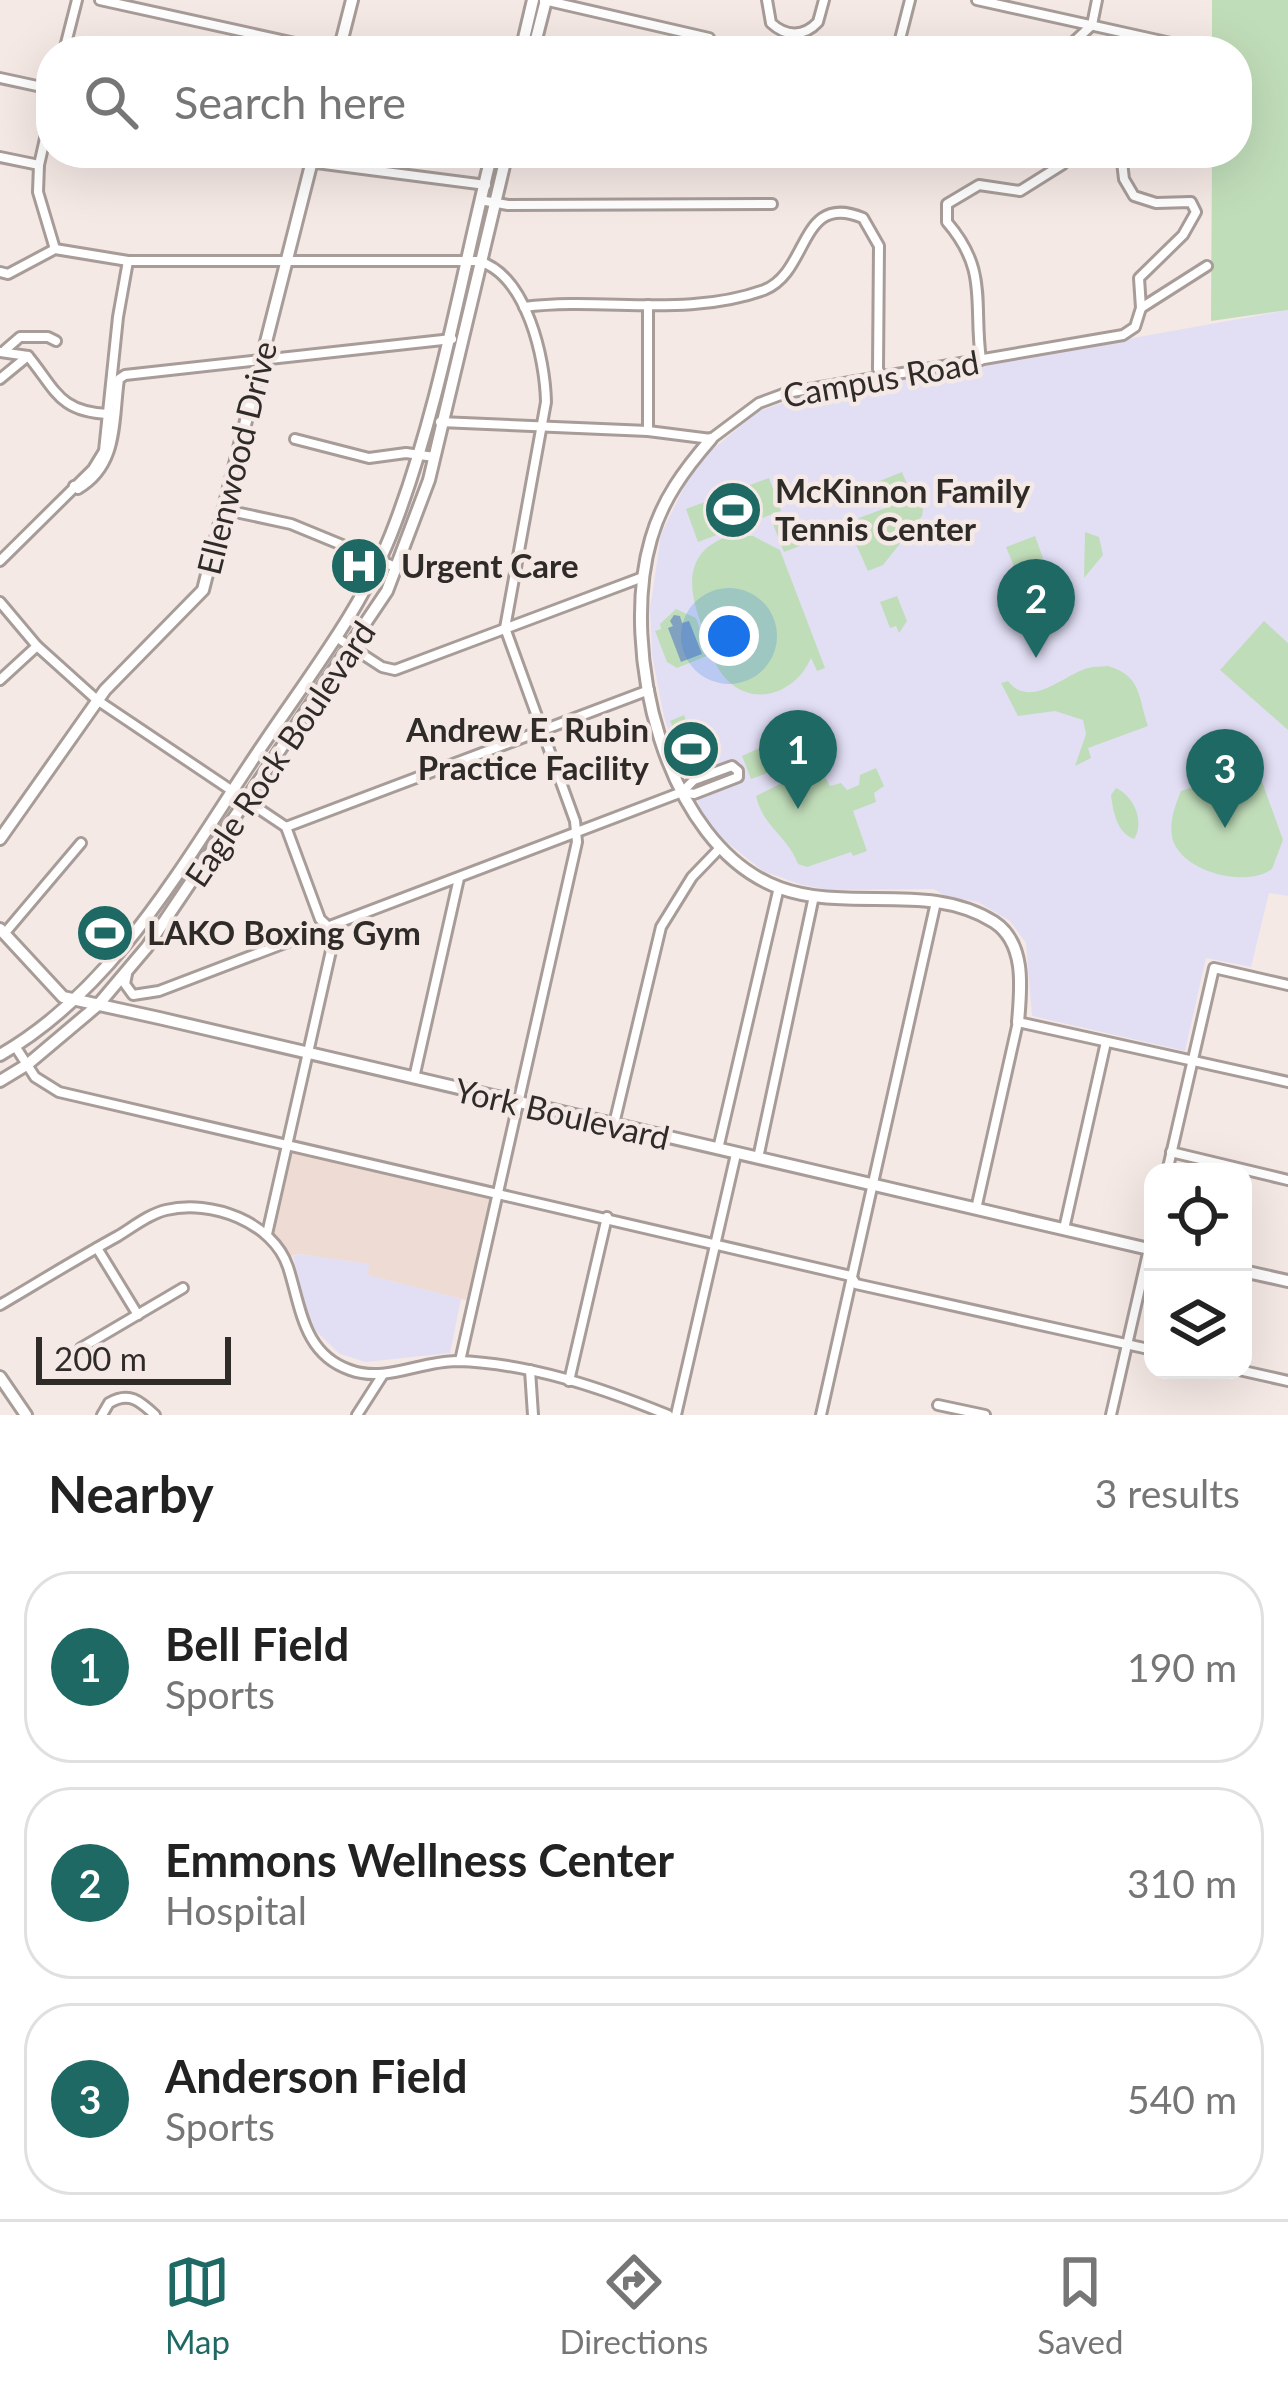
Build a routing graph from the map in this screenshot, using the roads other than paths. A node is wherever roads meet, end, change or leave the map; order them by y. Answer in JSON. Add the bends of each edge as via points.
{"nodes":[{"id":1,"x":77,"y":0,"type":"edge"},
{"id":2,"x":100,"y":0,"type":"edge"},
{"id":3,"x":352,"y":0,"type":"edge"},
{"id":4,"x":766,"y":0,"type":"edge"},
{"id":5,"x":824,"y":0,"type":"edge"},
{"id":6,"x":910,"y":0,"type":"edge"},
{"id":7,"x":977,"y":0,"type":"edge"},
{"id":8,"x":1097,"y":0,"type":"edge"},
{"id":9,"x":542,"y":1,"type":"edge"},
{"id":10,"x":1092,"y":26,"type":"junction"},
{"id":11,"x":68,"y":36,"type":"edge"},
{"id":12,"x":266,"y":36,"type":"edge"},
{"id":13,"x":340,"y":36,"type":"edge"},
{"id":14,"x":527,"y":36,"type":"edge"},
{"id":15,"x":536,"y":36,"type":"edge"},
{"id":16,"x":701,"y":36,"type":"edge"},
{"id":17,"x":901,"y":36,"type":"edge"},
{"id":18,"x":1081,"y":36,"type":"edge"},
{"id":19,"x":1138,"y":36,"type":"edge"},
{"id":20,"x":0,"y":79,"type":"edge"},
{"id":21,"x":36,"y":86,"type":"edge"},
{"id":22,"x":0,"y":157,"type":"edge"},
{"id":23,"x":36,"y":164,"type":"edge"},
{"id":24,"x":39,"y":168,"type":"edge"},
{"id":25,"x":310,"y":168,"type":"edge"},
{"id":26,"x":376,"y":168,"type":"edge"},
{"id":27,"x":488,"y":168,"type":"edge"},
{"id":28,"x":504,"y":168,"type":"edge"},
{"id":29,"x":1057,"y":168,"type":"edge"},
{"id":30,"x":1123,"y":168,"type":"edge"},
{"id":31,"x":484,"y":185,"type":"junction"},
{"id":32,"x":499,"y":188,"type":"junction"},
{"id":33,"x":480,"y":200,"type":"junction"},
{"id":34,"x":494,"y":203,"type":"junction"},
{"id":35,"x":772,"y":204,"type":"dead end"},
{"id":36,"x":55,"y":249,"type":"junction"},
{"id":37,"x":287,"y":260,"type":"junction"},
{"id":38,"x":473,"y":260,"type":"junction"},
{"id":39,"x":128,"y":261,"type":"junction"},
{"id":40,"x":1207,"y":266,"type":"dead end"},
{"id":41,"x":0,"y":272,"type":"edge"},
{"id":42,"x":648,"y":305,"type":"junction"},
{"id":43,"x":524,"y":308,"type":"junction"},
{"id":44,"x":1142,"y":308,"type":"junction"},
{"id":45,"x":453,"y":339,"type":"junction"},
{"id":46,"x":56,"y":341,"type":"dead end"},
{"id":47,"x":3,"y":351,"type":"edge"},
{"id":48,"x":28,"y":356,"type":"junction"},
{"id":49,"x":263,"y":360,"type":"junction"},
{"id":50,"x":981,"y":361,"type":"junction"},
{"id":51,"x":881,"y":377,"type":"junction"},
{"id":52,"x":0,"y":379,"type":"edge"},
{"id":53,"x":109,"y":413,"type":"junction"},
{"id":54,"x":428,"y":420,"type":"junction"},
{"id":55,"x":442,"y":422,"type":"junction"},
{"id":56,"x":543,"y":427,"type":"junction"},
{"id":57,"x":648,"y":431,"type":"junction"},
{"id":58,"x":711,"y":439,"type":"junction"},
{"id":59,"x":296,"y":440,"type":"dead end"},
{"id":60,"x":417,"y":454,"type":"junction"},
{"id":61,"x":434,"y":457,"type":"junction"},
{"id":62,"x":74,"y":486,"type":"junction"},
{"id":63,"x":226,"y":510,"type":"junction"},
{"id":64,"x":380,"y":560,"type":"junction"},
{"id":65,"x":0,"y":561,"type":"edge"},
{"id":66,"x":398,"y":568,"type":"junction"},
{"id":67,"x":643,"y":577,"type":"junction"},
{"id":68,"x":0,"y":602,"type":"edge"},
{"id":69,"x":505,"y":628,"type":"junction"},
{"id":70,"x":336,"y":637,"type":"junction"},
{"id":71,"x":37,"y":646,"type":"junction"},
{"id":72,"x":352,"y":647,"type":"junction"},
{"id":73,"x":0,"y":680,"type":"edge"},
{"id":74,"x":649,"y":690,"type":"junction"},
{"id":75,"x":97,"y":700,"type":"junction"},
{"id":76,"x":540,"y":729,"type":"junction"},
{"id":77,"x":232,"y":790,"type":"junction"},
{"id":78,"x":682,"y":792,"type":"junction"},
{"id":79,"x":248,"y":802,"type":"junction"},
{"id":80,"x":286,"y":827,"type":"junction"},
{"id":81,"x":578,"y":831,"type":"junction"},
{"id":82,"x":0,"y":839,"type":"edge"},
{"id":83,"x":81,"y":843,"type":"dead end"},
{"id":84,"x":719,"y":849,"type":"junction"},
{"id":85,"x":459,"y":878,"type":"junction"},
{"id":86,"x":779,"y":887,"type":"junction"},
{"id":87,"x":814,"y":896,"type":"junction"},
{"id":88,"x":936,"y":902,"type":"junction"},
{"id":89,"x":329,"y":927,"type":"junction"},
{"id":90,"x":1,"y":933,"type":"edge"},
{"id":91,"x":125,"y":944,"type":"junction"},
{"id":92,"x":137,"y":961,"type":"junction"},
{"id":93,"x":1288,"y":985,"type":"edge"},
{"id":94,"x":159,"y":991,"type":"junction"},
{"id":95,"x":72,"y":1001,"type":"junction"},
{"id":96,"x":98,"y":1004,"type":"junction"},
{"id":97,"x":158,"y":1018,"type":"junction"},
{"id":98,"x":1018,"y":1022,"type":"junction"},
{"id":99,"x":1106,"y":1042,"type":"junction"},
{"id":100,"x":15,"y":1046,"type":"junction"},
{"id":101,"x":0,"y":1054,"type":"edge"},
{"id":102,"x":309,"y":1055,"type":"junction"},
{"id":103,"x":1192,"y":1061,"type":"junction"},
{"id":104,"x":28,"y":1064,"type":"junction"},
{"id":105,"x":414,"y":1080,"type":"junction"},
{"id":106,"x":0,"y":1081,"type":"edge"},
{"id":107,"x":1288,"y":1082,"type":"edge"},
{"id":108,"x":518,"y":1103,"type":"junction"},
{"id":109,"x":613,"y":1125,"type":"junction"},
{"id":110,"x":288,"y":1144,"type":"junction"},
{"id":111,"x":718,"y":1150,"type":"junction"},
{"id":112,"x":1172,"y":1152,"type":"junction"},
{"id":113,"x":736,"y":1154,"type":"junction"},
{"id":114,"x":757,"y":1159,"type":"junction"},
{"id":115,"x":1169,"y":1163,"type":"edge"},
{"id":116,"x":1288,"y":1180,"type":"edge"},
{"id":117,"x":875,"y":1186,"type":"junction"},
{"id":118,"x":497,"y":1192,"type":"junction"},
{"id":119,"x":976,"y":1209,"type":"junction"},
{"id":120,"x":607,"y":1216,"type":"junction"},
{"id":121,"x":1064,"y":1229,"type":"junction"},
{"id":122,"x":267,"y":1234,"type":"junction"},
{"id":123,"x":716,"y":1244,"type":"junction"},
{"id":124,"x":1144,"y":1247,"type":"edge"},
{"id":125,"x":97,"y":1248,"type":"junction"},
{"id":126,"x":1145,"y":1271,"type":"edge"},
{"id":127,"x":1247,"y":1271,"type":"edge"},
{"id":128,"x":854,"y":1280,"type":"junction"},
{"id":129,"x":1288,"y":1281,"type":"edge"},
{"id":130,"x":183,"y":1288,"type":"dead end"},
{"id":131,"x":0,"y":1305,"type":"edge"},
{"id":132,"x":139,"y":1315,"type":"junction"},
{"id":133,"x":1127,"y":1344,"type":"junction"},
{"id":134,"x":81,"y":1348,"type":"dead end"},
{"id":135,"x":1144,"y":1348,"type":"edge"},
{"id":136,"x":460,"y":1361,"type":"junction"},
{"id":137,"x":530,"y":1370,"type":"junction"},
{"id":138,"x":1252,"y":1373,"type":"edge"},
{"id":139,"x":382,"y":1376,"type":"junction"},
{"id":140,"x":0,"y":1377,"type":"edge"},
{"id":141,"x":569,"y":1381,"type":"junction"},
{"id":142,"x":1288,"y":1382,"type":"edge"},
{"id":143,"x":938,"y":1405,"type":"dead end"},
{"id":144,"x":26,"y":1415,"type":"edge"},
{"id":145,"x":102,"y":1415,"type":"edge"},
{"id":146,"x":155,"y":1415,"type":"edge"},
{"id":147,"x":357,"y":1415,"type":"edge"},
{"id":148,"x":532,"y":1415,"type":"edge"},
{"id":149,"x":672,"y":1415,"type":"edge"},
{"id":150,"x":821,"y":1415,"type":"edge"},
{"id":151,"x":986,"y":1415,"type":"edge"},
{"id":152,"x":1111,"y":1415,"type":"edge"}],
"edges":[{"from":1,"to":11,"type":"street"},
{"from":2,"to":12,"type":"street"},
{"from":3,"to":13,"type":"main road"},
{"from":4,"to":5,"type":"street","via":[[771,23],[795,34],[818,22]]},
{"from":6,"to":17,"type":"street"},
{"from":7,"to":10,"type":"street"},
{"from":8,"to":10,"type":"street"},
{"from":9,"to":14,"type":"main road"},
{"from":9,"to":15,"type":"main road"},
{"from":9,"to":16,"type":"street"},
{"from":10,"to":18,"type":"street"},
{"from":10,"to":19,"type":"street"},
{"from":20,"to":21,"type":"street"},
{"from":22,"to":23,"type":"street"},
{"from":24,"to":36,"type":"street"},
{"from":25,"to":37,"type":"main road","name":"Ellenwood Drive"},
{"from":26,"to":31,"type":"street"},
{"from":27,"to":31,"type":"main road","name":"Eagle Rock Boulevard"},
{"from":28,"to":32,"type":"main road","name":"Eagle Rock Boulevard"},
{"from":29,"to":50,"type":"street","via":[[1020,191],[979,185],[947,204],[947,223],[974,261]]},
{"from":30,"to":44,"type":"street","via":[[1134,196],[1190,202],[1196,212],[1138,278]]},
{"from":31,"to":32,"type":"street"},
{"from":31,"to":33,"type":"main road","name":"Eagle Rock Boulevard"},
{"from":32,"to":34,"type":"main road","name":"Eagle Rock Boulevard"},
{"from":33,"to":34,"type":"street"},
{"from":33,"to":38,"type":"main road","name":"Eagle Rock Boulevard"},
{"from":34,"to":35,"type":"street"},
{"from":34,"to":38,"type":"main road","name":"Eagle Rock Boulevard"},
{"from":36,"to":39,"type":"street"},
{"from":36,"to":41,"type":"street"},
{"from":37,"to":38,"type":"street"},
{"from":37,"to":39,"type":"street"},
{"from":37,"to":49,"type":"main road","name":"Ellenwood Drive"},
{"from":38,"to":43,"type":"street","via":[[502,276]]},
{"from":38,"to":45,"type":"main road","name":"Eagle Rock Boulevard"},
{"from":39,"to":53,"type":"street"},
{"from":40,"to":44,"type":"street","name":"Campus Road"},
{"from":42,"to":43,"type":"street"},
{"from":42,"to":51,"type":"street","via":[[714,302],[772,286],[818,221],[855,214],[878,245]]},
{"from":42,"to":57,"type":"street"},
{"from":43,"to":56,"type":"street","via":[[543,364]]},
{"from":44,"to":50,"type":"street","name":"Campus Road","via":[[1123,335]]},
{"from":45,"to":49,"type":"street"},
{"from":45,"to":54,"type":"main road","name":"Eagle Rock Boulevard"},
{"from":45,"to":55,"type":"main road","name":"Eagle Rock Boulevard"},
{"from":46,"to":47,"type":"street","via":[[20,337]]},
{"from":47,"to":48,"type":"street"},
{"from":48,"to":52,"type":"street"},
{"from":48,"to":53,"type":"street","via":[[68,406]]},
{"from":49,"to":62,"type":"street","via":[[118,379],[110,455],[86,486]]},
{"from":49,"to":63,"type":"main road","name":"Ellenwood Drive"},
{"from":50,"to":51,"type":"street","name":"Campus Road"},
{"from":51,"to":58,"type":"street","name":"Campus Road","via":[[772,397]]},
{"from":53,"to":62,"type":"street","via":[[104,451]]},
{"from":54,"to":55,"type":"street"},
{"from":54,"to":60,"type":"main road","name":"Eagle Rock Boulevard"},
{"from":55,"to":56,"type":"street"},
{"from":55,"to":61,"type":"main road","name":"Eagle Rock Boulevard"},
{"from":56,"to":57,"type":"street"},
{"from":56,"to":69,"type":"street"},
{"from":57,"to":58,"type":"street"},
{"from":58,"to":67,"type":"main road","name":"Campus Road","via":[[662,509]]},
{"from":59,"to":60,"type":"street","via":[[369,458]]},
{"from":60,"to":61,"type":"street"},
{"from":60,"to":64,"type":"main road","name":"Eagle Rock Boulevard"},
{"from":61,"to":66,"type":"main road","name":"Eagle Rock Boulevard"},
{"from":62,"to":65,"type":"street"},
{"from":63,"to":64,"type":"street","via":[[291,524]]},
{"from":63,"to":75,"type":"main road","name":"Ellenwood Drive","via":[[199,598]]},
{"from":64,"to":66,"type":"street"},
{"from":64,"to":70,"type":"main road","name":"Eagle Rock Boulevard"},
{"from":66,"to":72,"type":"main road","name":"Eagle Rock Boulevard"},
{"from":67,"to":69,"type":"street"},
{"from":67,"to":74,"type":"main road","name":"Campus Road"},
{"from":68,"to":71,"type":"street"},
{"from":69,"to":72,"type":"street","via":[[395,670]]},
{"from":69,"to":76,"type":"street"},
{"from":70,"to":72,"type":"street"},
{"from":70,"to":77,"type":"main road","name":"Eagle Rock Boulevard"},
{"from":71,"to":73,"type":"street"},
{"from":71,"to":75,"type":"street"},
{"from":72,"to":79,"type":"main road","name":"Eagle Rock Boulevard"},
{"from":74,"to":76,"type":"street"},
{"from":74,"to":78,"type":"main road","name":"Campus Road"},
{"from":75,"to":77,"type":"street"},
{"from":75,"to":82,"type":"main road","name":"Ellenwood Drive"},
{"from":76,"to":80,"type":"street"},
{"from":76,"to":81,"type":"street"},
{"from":77,"to":79,"type":"street"},
{"from":77,"to":91,"type":"main road","name":"Eagle Rock Boulevard"},
{"from":78,"to":78,"type":"street","via":[[694,794],[738,771],[731,766]]},
{"from":78,"to":81,"type":"street"},
{"from":78,"to":84,"type":"main road","name":"Campus Road"},
{"from":79,"to":80,"type":"street"},
{"from":79,"to":92,"type":"main road","name":"Eagle Rock Boulevard"},
{"from":80,"to":89,"type":"street"},
{"from":81,"to":85,"type":"street"},
{"from":81,"to":108,"type":"street"},
{"from":83,"to":90,"type":"street"},
{"from":84,"to":86,"type":"main road","name":"Campus Road"},
{"from":84,"to":109,"type":"street","via":[[661,927]]},
{"from":85,"to":89,"type":"street"},
{"from":85,"to":105,"type":"street"},
{"from":86,"to":87,"type":"main road","name":"Campus Road"},
{"from":86,"to":111,"type":"street"},
{"from":87,"to":88,"type":"main road","name":"Campus Road"},
{"from":87,"to":114,"type":"street"},
{"from":88,"to":98,"type":"main road","name":"Campus Road","via":[[996,923],[1013,942]]},
{"from":88,"to":117,"type":"street"},
{"from":89,"to":94,"type":"street"},
{"from":89,"to":102,"type":"street","via":[[335,937]]},
{"from":90,"to":95,"type":"main road"},
{"from":91,"to":92,"type":"main road"},
{"from":91,"to":95,"type":"main road","name":"Eagle Rock Boulevard"},
{"from":92,"to":94,"type":"street","via":[[125,978],[130,993]]},
{"from":92,"to":96,"type":"main road","name":"Eagle Rock Boulevard"},
{"from":93,"to":103,"type":"street","via":[[1214,968]]},
{"from":94,"to":97,"type":"street"},
{"from":95,"to":96,"type":"main road","name":"York Boulevard"},
{"from":95,"to":100,"type":"main road","name":"Eagle Rock Boulevard"},
{"from":96,"to":97,"type":"main road","name":"York Boulevard"},
{"from":96,"to":104,"type":"main road","name":"Eagle Rock Boulevard"},
{"from":97,"to":102,"type":"main road","name":"York Boulevard"},
{"from":98,"to":99,"type":"street"},
{"from":98,"to":119,"type":"street","name":"Campus Road"},
{"from":99,"to":103,"type":"street"},
{"from":99,"to":121,"type":"street"},
{"from":100,"to":101,"type":"main road","name":"Eagle Rock Boulevard"},
{"from":100,"to":104,"type":"street"},
{"from":102,"to":105,"type":"main road","name":"York Boulevard"},
{"from":102,"to":110,"type":"street"},
{"from":103,"to":107,"type":"street"},
{"from":103,"to":112,"type":"street"},
{"from":104,"to":106,"type":"main road","name":"Eagle Rock Boulevard"},
{"from":104,"to":110,"type":"street","via":[[59,1092]]},
{"from":105,"to":108,"type":"main road","name":"York Boulevard"},
{"from":108,"to":109,"type":"main road","name":"York Boulevard"},
{"from":108,"to":118,"type":"street"},
{"from":109,"to":111,"type":"main road","name":"York Boulevard"},
{"from":110,"to":118,"type":"street"},
{"from":110,"to":122,"type":"street"},
{"from":111,"to":113,"type":"main road","name":"York Boulevard"},
{"from":112,"to":115,"type":"street"},
{"from":112,"to":116,"type":"street"},
{"from":113,"to":114,"type":"main road","name":"York Boulevard"},
{"from":113,"to":123,"type":"street"},
{"from":114,"to":117,"type":"main road","name":"York Boulevard"},
{"from":117,"to":119,"type":"main road","name":"York Boulevard"},
{"from":117,"to":128,"type":"street"},
{"from":118,"to":120,"type":"street"},
{"from":118,"to":136,"type":"street"},
{"from":119,"to":121,"type":"main road","name":"York Boulevard"},
{"from":120,"to":123,"type":"street"},
{"from":120,"to":141,"type":"street"},
{"from":121,"to":124,"type":"main road","name":"York Boulevard"},
{"from":122,"to":125,"type":"street","via":[[239,1218],[172,1209]]},
{"from":122,"to":139,"type":"street","via":[[320,1351],[353,1372]]},
{"from":123,"to":128,"type":"street"},
{"from":123,"to":149,"type":"street"},
{"from":125,"to":131,"type":"street"},
{"from":125,"to":132,"type":"street"},
{"from":126,"to":133,"type":"street"},
{"from":127,"to":129,"type":"main road"},
{"from":128,"to":133,"type":"street"},
{"from":128,"to":150,"type":"street"},
{"from":130,"to":132,"type":"street"},
{"from":132,"to":134,"type":"street"},
{"from":133,"to":135,"type":"street"},
{"from":133,"to":152,"type":"street"},
{"from":136,"to":137,"type":"street"},
{"from":136,"to":139,"type":"street"},
{"from":137,"to":141,"type":"street"},
{"from":137,"to":148,"type":"street"},
{"from":138,"to":142,"type":"street"},
{"from":139,"to":147,"type":"street"},
{"from":140,"to":144,"type":"main road"},
{"from":141,"to":149,"type":"street"},
{"from":143,"to":151,"type":"street"},
{"from":145,"to":146,"type":"street","via":[[126,1396]]}]}
